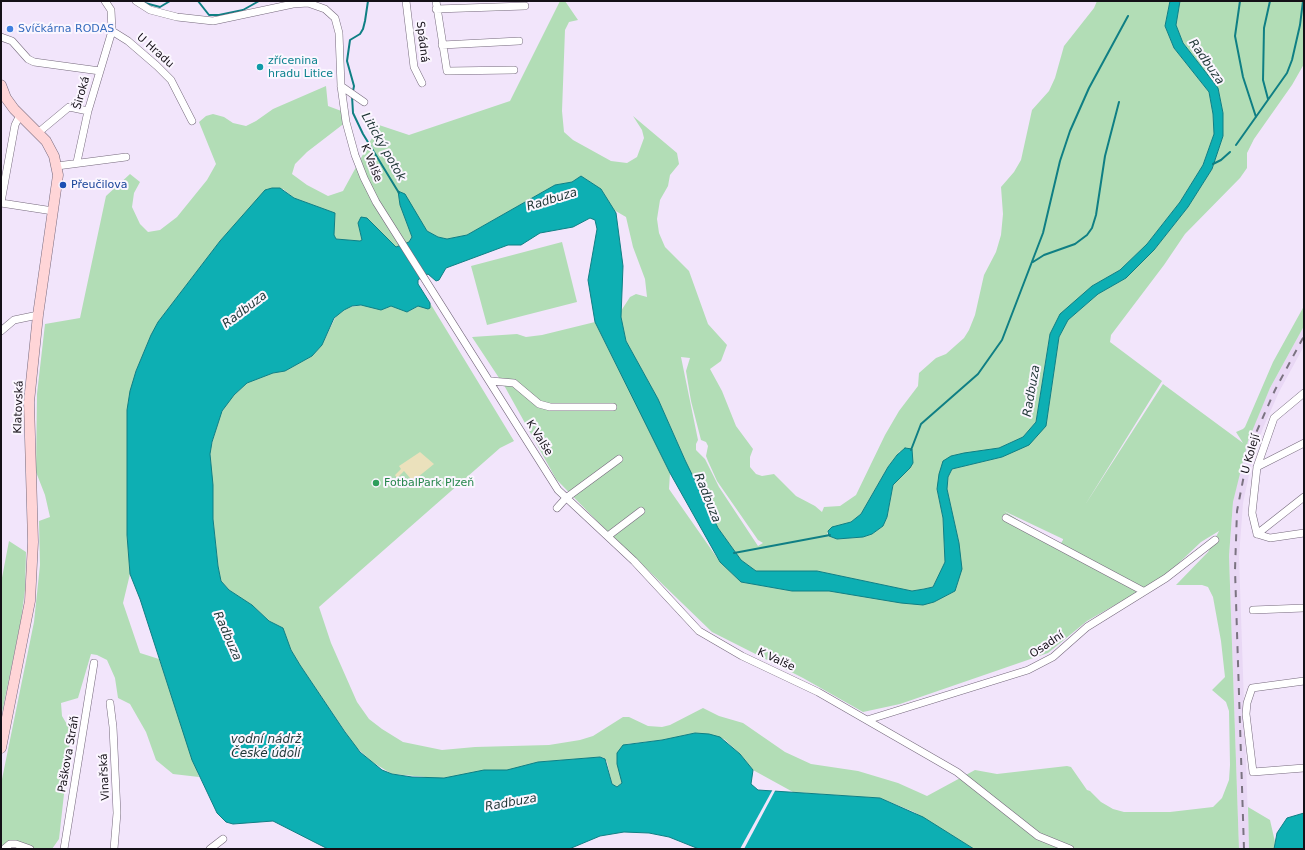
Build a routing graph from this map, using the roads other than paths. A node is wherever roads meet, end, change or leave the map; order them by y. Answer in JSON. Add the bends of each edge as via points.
{"nodes":[{"id":1,"x":105,"y":1,"type":"edge"},
{"id":2,"x":136,"y":1,"type":"edge"},
{"id":3,"x":406,"y":1,"type":"edge"},
{"id":4,"x":436,"y":1,"type":"edge"},
{"id":5,"x":525,"y":6,"type":"dead end"},
{"id":6,"x":436,"y":9,"type":"junction"},
{"id":7,"x":112,"y":31,"type":"junction"},
{"id":8,"x":1,"y":37,"type":"edge"},
{"id":9,"x":519,"y":42,"type":"dead end"},
{"id":10,"x":442,"y":45,"type":"junction"},
{"id":11,"x":514,"y":70,"type":"dead end"},
{"id":12,"x":100,"y":71,"type":"junction"},
{"id":13,"x":422,"y":83,"type":"dead end"},
{"id":14,"x":341,"y":86,"type":"junction"},
{"id":15,"x":1,"y":87,"type":"edge"},
{"id":16,"x":364,"y":102,"type":"dead end"},
{"id":17,"x":88,"y":111,"type":"junction"},
{"id":18,"x":20,"y":115,"type":"junction"},
{"id":19,"x":192,"y":121,"type":"dead end"},
{"id":20,"x":38,"y":132,"type":"junction"},
{"id":21,"x":126,"y":157,"type":"dead end"},
{"id":22,"x":77,"y":162,"type":"junction"},
{"id":23,"x":57,"y":166,"type":"junction"},
{"id":24,"x":1,"y":202,"type":"edge"},
{"id":25,"x":53,"y":210,"type":"junction"},
{"id":26,"x":38,"y":315,"type":"junction"},
{"id":27,"x":1,"y":331,"type":"edge"},
{"id":28,"x":490,"y":381,"type":"junction"},
{"id":29,"x":1304,"y":393,"type":"edge"},
{"id":30,"x":613,"y":407,"type":"dead end"},
{"id":31,"x":1304,"y":443,"type":"edge"},
{"id":32,"x":619,"y":459,"type":"dead end"},
{"id":33,"x":1257,"y":467,"type":"junction"},
{"id":34,"x":1304,"y":497,"type":"edge"},
{"id":35,"x":566,"y":498,"type":"junction"},
{"id":36,"x":556,"y":508,"type":"dead end"},
{"id":37,"x":641,"y":511,"type":"dead end"},
{"id":38,"x":1006,"y":518,"type":"dead end"},
{"id":39,"x":1304,"y":533,"type":"edge"},
{"id":40,"x":1257,"y":534,"type":"junction"},
{"id":41,"x":608,"y":536,"type":"junction"},
{"id":42,"x":1215,"y":540,"type":"dead end"},
{"id":43,"x":1143,"y":591,"type":"junction"},
{"id":44,"x":1304,"y":608,"type":"edge"},
{"id":45,"x":1253,"y":610,"type":"dead end"},
{"id":46,"x":94,"y":663,"type":"dead end"},
{"id":47,"x":1304,"y":681,"type":"edge"},
{"id":48,"x":110,"y":703,"type":"dead end"},
{"id":49,"x":868,"y":720,"type":"junction"},
{"id":50,"x":1,"y":748,"type":"edge"},
{"id":51,"x":1304,"y":768,"type":"edge"},
{"id":52,"x":223,"y":839,"type":"dead end"},
{"id":53,"x":4,"y":849,"type":"edge"},
{"id":54,"x":30,"y":849,"type":"edge"},
{"id":55,"x":64,"y":849,"type":"edge"},
{"id":56,"x":114,"y":849,"type":"edge"},
{"id":57,"x":210,"y":849,"type":"edge"},
{"id":58,"x":1070,"y":849,"type":"edge"}],
"edges":[{"from":1,"to":7,"type":"street","via":[[111,10]]},
{"from":2,"to":14,"type":"street","name":"K Valše","via":[[150,10],[178,17],[213,21],[293,4],[316,5],[335,18]]},
{"from":3,"to":13,"type":"street","name":"Spádná","via":[[414,67]]},
{"from":4,"to":6,"type":"street"},
{"from":5,"to":6,"type":"street"},
{"from":6,"to":10,"type":"street"},
{"from":7,"to":12,"type":"street","name":"Široká"},
{"from":7,"to":19,"type":"street","name":"U Hradu","via":[[128,41],[171,80]]},
{"from":8,"to":12,"type":"street","via":[[12,41],[34,62]]},
{"from":9,"to":10,"type":"street"},
{"from":10,"to":11,"type":"street","via":[[447,71]]},
{"from":12,"to":17,"type":"street","name":"Široká"},
{"from":14,"to":16,"type":"street"},
{"from":14,"to":28,"type":"street","name":"K Valše","via":[[354,155],[376,202]]},
{"from":15,"to":18,"type":"main road","name":"Klatovská"},
{"from":17,"to":20,"type":"street","via":[[69,107]]},
{"from":17,"to":22,"type":"street","name":"Široká"},
{"from":18,"to":20,"type":"main road","name":"Klatovská"},
{"from":18,"to":24,"type":"street","via":[[14,125]]},
{"from":20,"to":23,"type":"main road","name":"Klatovská","via":[[51,148]]},
{"from":21,"to":22,"type":"street"},
{"from":22,"to":23,"type":"street"},
{"from":23,"to":25,"type":"main road","name":"Klatovská"},
{"from":24,"to":25,"type":"street"},
{"from":25,"to":26,"type":"main road","name":"Klatovská"},
{"from":26,"to":27,"type":"street","via":[[14,320]]},
{"from":26,"to":50,"type":"main road","name":"Klatovská","via":[[29,413],[33,542],[31,592]]},
{"from":28,"to":30,"type":"street","via":[[514,383],[540,404],[550,407]]},
{"from":28,"to":35,"type":"street","name":"K Valše","via":[[558,490]]},
{"from":29,"to":33,"type":"street","name":"U Kolejí","via":[[1274,418]]},
{"from":31,"to":33,"type":"street"},
{"from":32,"to":35,"type":"street"},
{"from":33,"to":40,"type":"street","name":"U Kolejí","via":[[1252,513]]},
{"from":34,"to":40,"type":"street"},
{"from":35,"to":36,"type":"street"},
{"from":35,"to":41,"type":"street","name":"K Valše"},
{"from":37,"to":41,"type":"street"},
{"from":38,"to":43,"type":"street"},
{"from":39,"to":40,"type":"street","via":[[1270,538]]},
{"from":41,"to":49,"type":"street","name":"K Valše","via":[[700,631],[742,656],[818,692]]},
{"from":42,"to":43,"type":"street","name":"Osadní","via":[[1166,578]]},
{"from":43,"to":49,"type":"street","name":"Osadní","via":[[1087,627],[1053,657],[1028,670]]},
{"from":44,"to":45,"type":"street"},
{"from":46,"to":55,"type":"street","name":"Paškova Stráň"},
{"from":47,"to":51,"type":"street","via":[[1252,688],[1246,714],[1253,772]]},
{"from":48,"to":56,"type":"street","name":"Vinařská","via":[[117,813]]},
{"from":49,"to":58,"type":"street","name":"K Valše","via":[[957,772],[1038,836]]},
{"from":52,"to":57,"type":"street"},
{"from":53,"to":54,"type":"street","via":[[10,844],[16,844]]}]}
